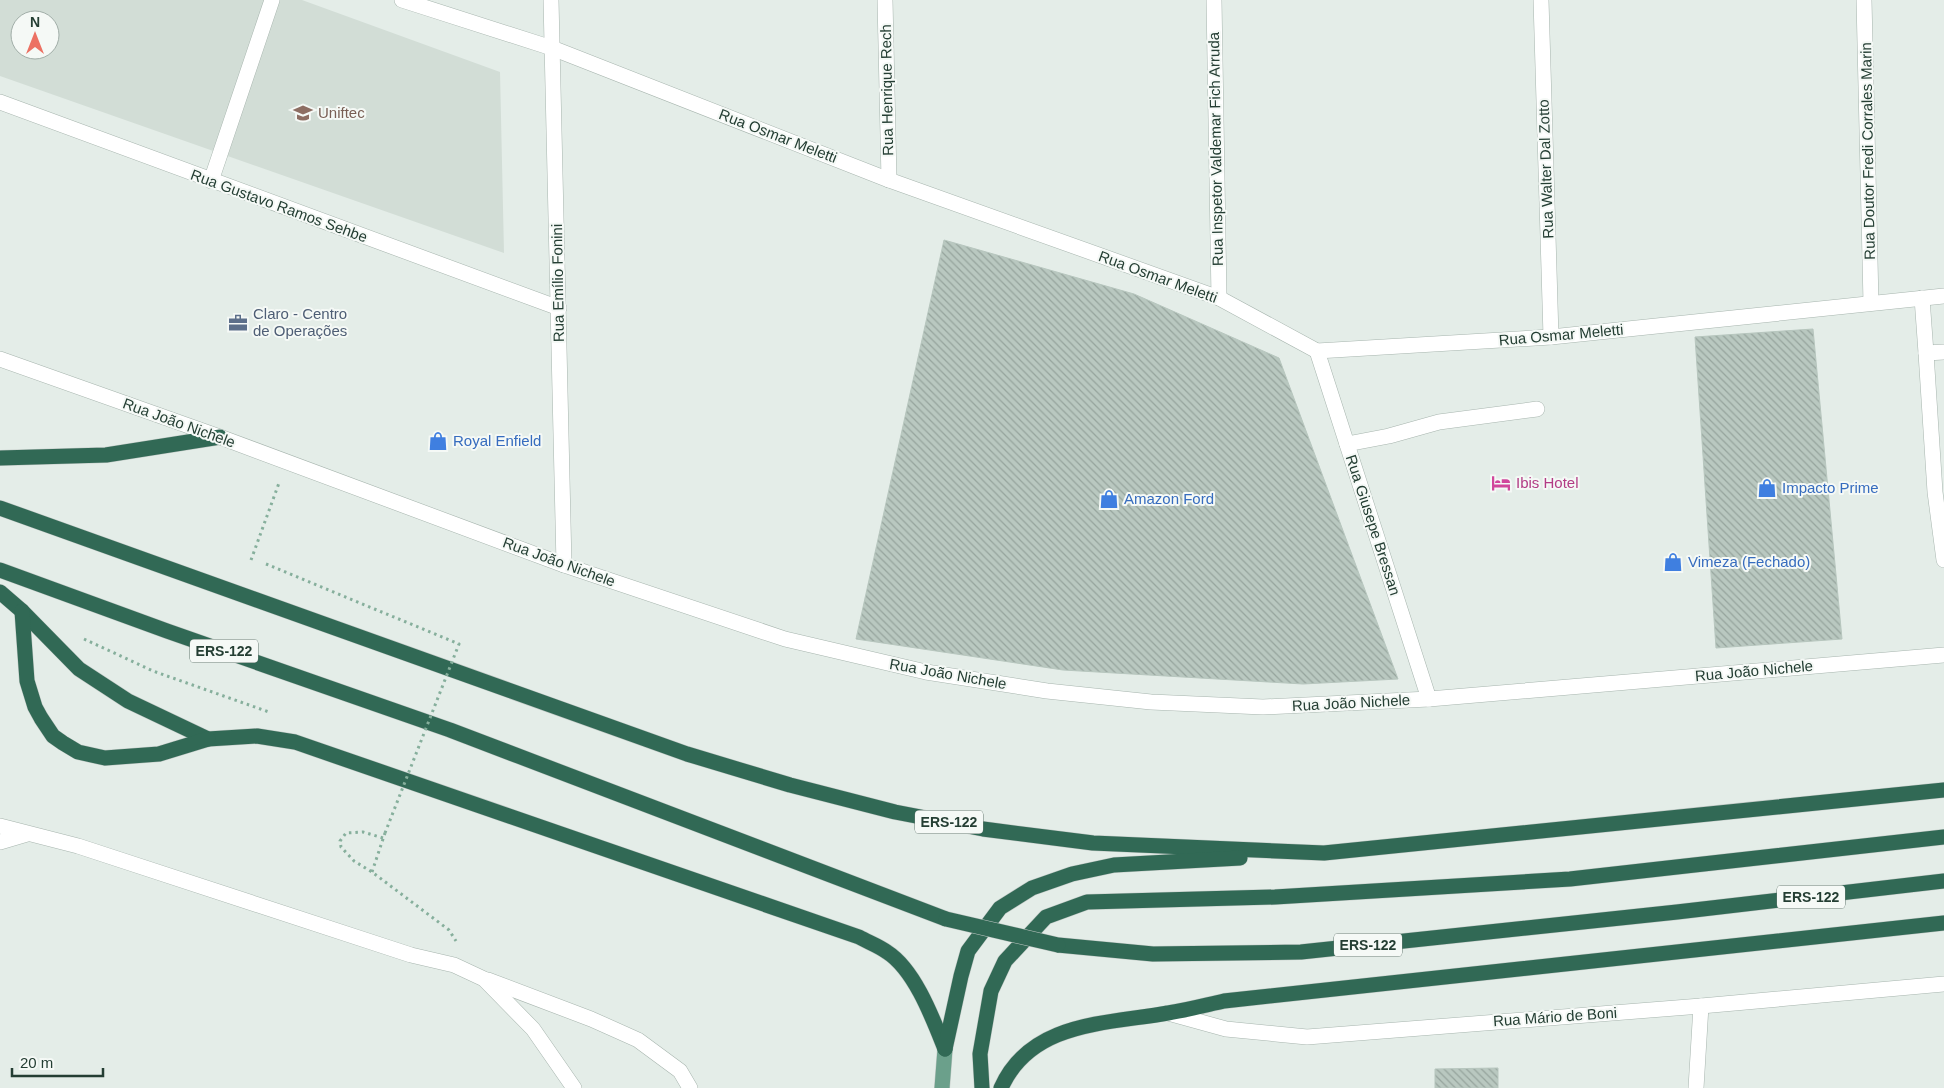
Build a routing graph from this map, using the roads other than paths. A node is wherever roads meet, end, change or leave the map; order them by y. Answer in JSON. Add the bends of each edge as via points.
{"nodes":[{"id":1,"x":272,"y":0,"type":"edge"},
{"id":2,"x":402,"y":0,"type":"edge"},
{"id":3,"x":551,"y":0,"type":"edge"},
{"id":4,"x":885,"y":0,"type":"edge"},
{"id":5,"x":1214,"y":0,"type":"edge"},
{"id":6,"x":1541,"y":0,"type":"edge"},
{"id":7,"x":1864,"y":0,"type":"edge"},
{"id":8,"x":552,"y":48,"type":"junction"},
{"id":9,"x":0,"y":102,"type":"edge"},
{"id":10,"x":889,"y":180,"type":"junction"},
{"id":11,"x":211,"y":181,"type":"junction"},
{"id":12,"x":1944,"y":296,"type":"edge"},
{"id":13,"x":1219,"y":298,"type":"junction"},
{"id":14,"x":1922,"y":298,"type":"junction"},
{"id":15,"x":1871,"y":303,"type":"junction"},
{"id":16,"x":559,"y":308,"type":"junction"},
{"id":17,"x":1551,"y":337,"type":"junction"},
{"id":18,"x":1317,"y":351,"type":"junction"},
{"id":19,"x":1944,"y":352,"type":"edge"},
{"id":20,"x":1926,"y":353,"type":"junction"},
{"id":21,"x":0,"y":359,"type":"edge"},
{"id":22,"x":1537,"y":409,"type":"dead end"},
{"id":23,"x":220,"y":437,"type":"junction"},
{"id":24,"x":1347,"y":444,"type":"junction"},
{"id":25,"x":0,"y":458,"type":"edge"},
{"id":26,"x":1940,"y":492,"type":"edge"},
{"id":27,"x":0,"y":508,"type":"edge"},
{"id":28,"x":1944,"y":560,"type":"edge"},
{"id":29,"x":564,"y":565,"type":"junction"},
{"id":30,"x":0,"y":570,"type":"edge"},
{"id":31,"x":0,"y":592,"type":"edge"},
{"id":32,"x":22,"y":611,"type":"junction"},
{"id":33,"x":1944,"y":655,"type":"edge"},
{"id":34,"x":1429,"y":699,"type":"junction"},
{"id":35,"x":208,"y":739,"type":"junction"},
{"id":36,"x":1944,"y":790,"type":"edge"},
{"id":37,"x":0,"y":826,"type":"edge"},
{"id":38,"x":28,"y":833,"type":"junction"},
{"id":39,"x":1944,"y":837,"type":"edge"},
{"id":40,"x":0,"y":842,"type":"edge"},
{"id":41,"x":1324,"y":853,"type":"junction"},
{"id":42,"x":1944,"y":881,"type":"edge"},
{"id":43,"x":1944,"y":924,"type":"edge"},
{"id":44,"x":484,"y":978,"type":"junction"},
{"id":45,"x":1944,"y":984,"type":"edge"},
{"id":46,"x":1700,"y":1006,"type":"junction"},
{"id":47,"x":1168,"y":1013,"type":"junction"},
{"id":48,"x":945,"y":1049,"type":"junction"},
{"id":49,"x":574,"y":1088,"type":"edge"},
{"id":50,"x":690,"y":1088,"type":"edge"},
{"id":51,"x":942,"y":1088,"type":"edge"},
{"id":52,"x":982,"y":1088,"type":"edge"},
{"id":53,"x":1001,"y":1088,"type":"edge"},
{"id":54,"x":1696,"y":1088,"type":"edge"}],
"edges":[{"from":1,"to":11,"type":"street"},
{"from":2,"to":8,"type":"street","name":"Rua Osmar Meletti"},
{"from":3,"to":8,"type":"street","name":"Rua Emílio Fonini"},
{"from":4,"to":10,"type":"street","name":"Rua Henrique Rech"},
{"from":5,"to":13,"type":"street","name":"Rua Inspetor Valdemar Fich Arruda"},
{"from":6,"to":17,"type":"street","name":"Rua Walter Dal Zotto"},
{"from":7,"to":15,"type":"street","name":"Rua Doutor Fredi Corrales Marin"},
{"from":8,"to":10,"type":"street","name":"Rua Osmar Meletti"},
{"from":8,"to":16,"type":"street","name":"Rua Emílio Fonini"},
{"from":9,"to":11,"type":"street","name":"Rua Gustavo Ramos Sehbe"},
{"from":10,"to":13,"type":"street","name":"Rua Osmar Meletti"},
{"from":11,"to":16,"type":"street","name":"Rua Gustavo Ramos Sehbe"},
{"from":12,"to":14,"type":"street","name":"Rua Osmar Meletti"},
{"from":13,"to":18,"type":"street","name":"Rua Osmar Meletti"},
{"from":14,"to":15,"type":"street","name":"Rua Osmar Meletti"},
{"from":14,"to":20,"type":"street"},
{"from":15,"to":17,"type":"street","name":"Rua Osmar Meletti"},
{"from":16,"to":29,"type":"street","name":"Rua Emílio Fonini"},
{"from":17,"to":18,"type":"street","name":"Rua Osmar Meletti"},
{"from":18,"to":24,"type":"street","name":"Rua Giusepe Bressan"},
{"from":19,"to":20,"type":"street"},
{"from":20,"to":26,"type":"street"},
{"from":21,"to":23,"type":"street","name":"Rua João Nichele"},
{"from":22,"to":24,"type":"street","via":[[1439,422]]},
{"from":23,"to":25,"type":"highway","via":[[106,455]]},
{"from":23,"to":29,"type":"street","name":"Rua João Nichele"},
{"from":24,"to":34,"type":"street","name":"Rua Giusepe Bressan"},
{"from":26,"to":28,"type":"street"},
{"from":27,"to":41,"type":"highway","number":"ERS-122","via":[[677,751],[790,785],[895,812],[983,829],[1093,843]]},
{"from":29,"to":34,"type":"street","name":"Rua João Nichele","via":[[785,639],[926,672],[1028,688],[1151,702],[1263,708]]},
{"from":30,"to":42,"type":"highway","number":"ERS-122","bridge":true,"via":[[450,730],[946,920],[1058,945],[1153,954],[1301,952]]},
{"from":31,"to":32,"type":"highway"},
{"from":32,"to":35,"type":"highway","via":[[79,669],[128,701]]},
{"from":32,"to":35,"type":"highway","via":[[27,681],[41,718],[53,736],[63,743],[78,752],[105,758],[160,754]]},
{"from":33,"to":34,"type":"street","name":"Rua João Nichele"},
{"from":35,"to":48,"type":"highway","via":[[257,736],[295,742],[859,937],[889,952],[907,972],[926,1003]]},
{"from":36,"to":41,"type":"highway","number":"ERS-122"},
{"from":37,"to":38,"type":"street"},
{"from":38,"to":40,"type":"street"},
{"from":38,"to":44,"type":"street","via":[[78,846],[411,955],[454,965]]},
{"from":39,"to":52,"type":"highway","via":[[1570,879],[1275,897],[1087,902],[1046,917],[1005,961],[991,991],[980,1054]]},
{"from":41,"to":48,"type":"highway","via":[[1114,865],[1072,874],[1032,888],[1000,908],[968,951]]},
{"from":43,"to":47,"type":"highway","via":[[1224,1001]]},
{"from":44,"to":49,"type":"street","via":[[533,1029]]},
{"from":44,"to":50,"type":"street","via":[[638,1040],[680,1071]]},
{"from":45,"to":46,"type":"street","name":"Rua Mário de Boni"},
{"from":46,"to":47,"type":"street","name":"Rua Mário de Boni","via":[[1307,1036],[1226,1030]]},
{"from":46,"to":54,"type":"street"},
{"from":47,"to":53,"type":"highway","via":[[1072,1028],[1026,1054]]},
{"from":48,"to":51,"type":"main road"}]}
